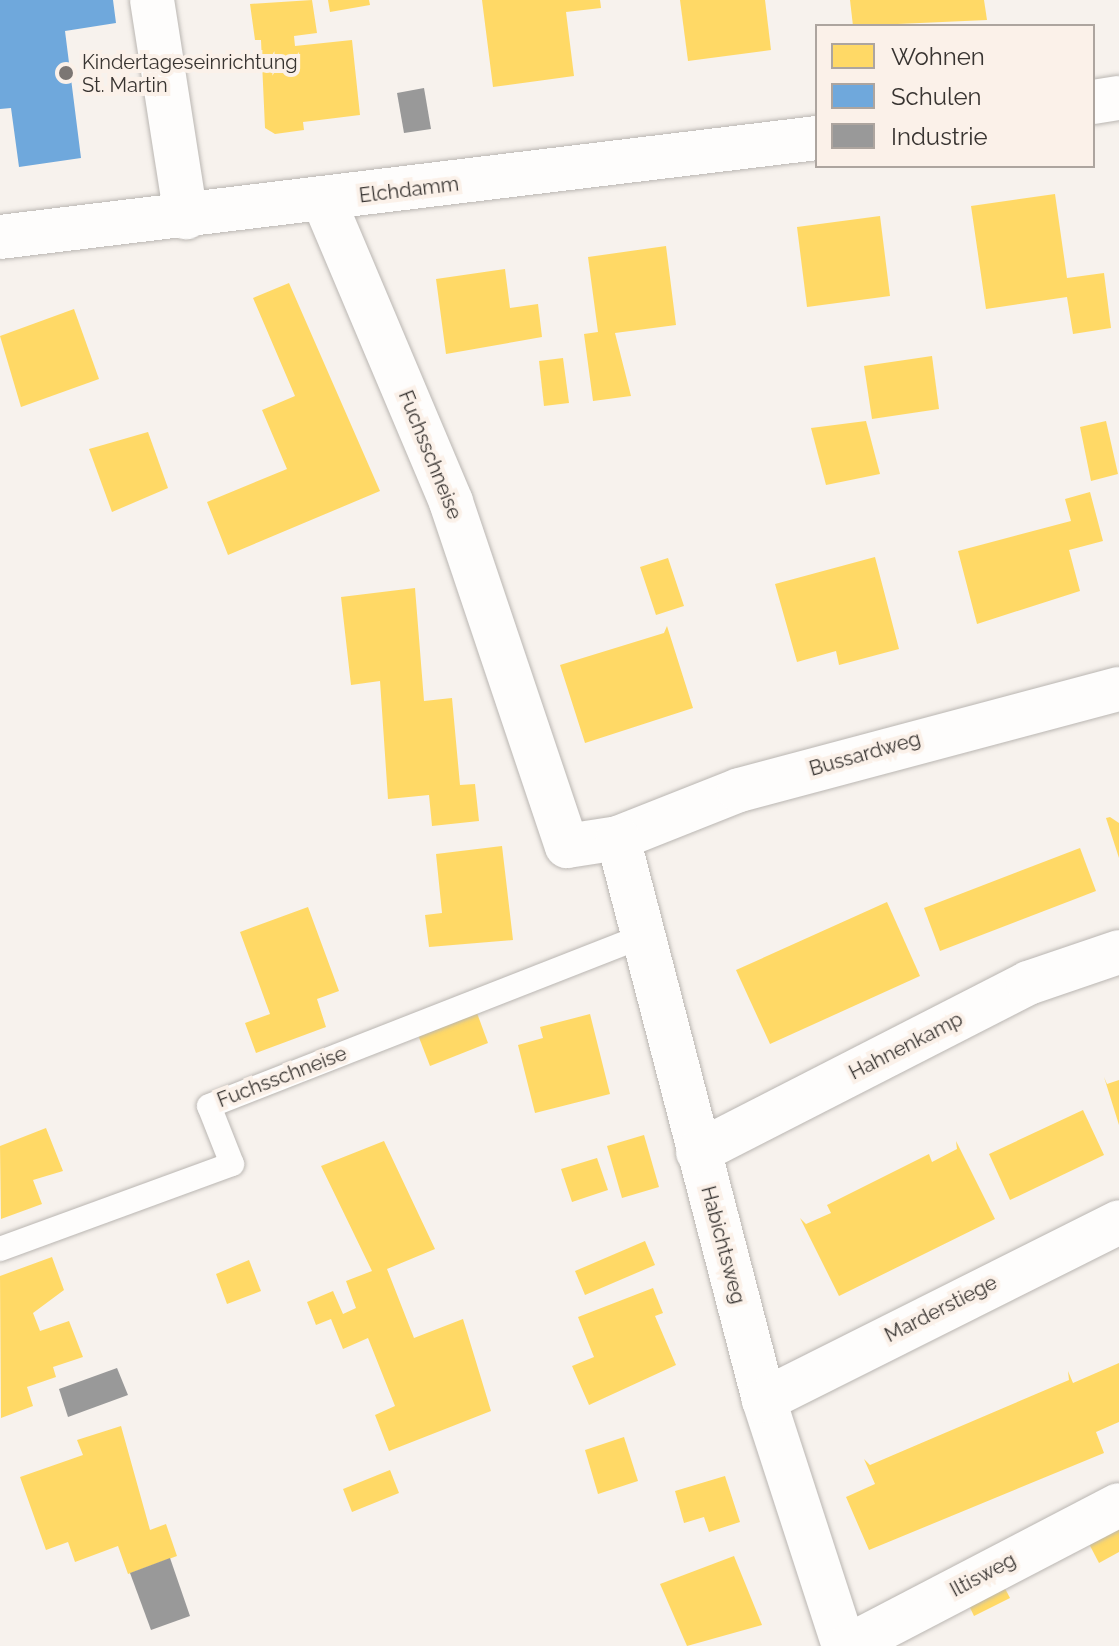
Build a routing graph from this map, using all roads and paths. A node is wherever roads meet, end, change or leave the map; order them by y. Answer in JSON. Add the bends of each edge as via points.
{"nodes":[{"id":1,"x":152,"y":0,"type":"edge"},
{"id":2,"x":1119,"y":98,"type":"edge"},
{"id":3,"x":1095,"y":102,"type":"edge"},
{"id":4,"x":815,"y":138,"type":"edge"},
{"id":5,"x":324,"y":201,"type":"junction"},
{"id":6,"x":186,"y":217,"type":"junction"},
{"id":7,"x":0,"y":237,"type":"edge"},
{"id":8,"x":1119,"y":689,"type":"edge"},
{"id":9,"x":618,"y":838,"type":"junction"},
{"id":10,"x":643,"y":936,"type":"junction"},
{"id":11,"x":1119,"y":952,"type":"edge"},
{"id":12,"x":698,"y":1152,"type":"junction"},
{"id":13,"x":1119,"y":1222,"type":"edge"},
{"id":14,"x":0,"y":1249,"type":"edge"},
{"id":15,"x":764,"y":1400,"type":"junction"},
{"id":16,"x":1119,"y":1505,"type":"edge"},
{"id":17,"x":846,"y":1646,"type":"edge"}],
"edges":[{"from":1,"to":6,"type":"street"},
{"from":2,"to":3,"type":"street"},
{"from":4,"to":5,"type":"street","name":"Elchdamm"},
{"from":5,"to":6,"type":"street","name":"Elchdamm"},
{"from":5,"to":9,"type":"street","name":"Fuchsschneise","via":[[451,502],[567,846]]},
{"from":6,"to":7,"type":"street","name":"Elchdamm"},
{"from":8,"to":9,"type":"street","name":"Bussardweg","via":[[739,790]]},
{"from":9,"to":10,"type":"street","name":"Habichtsweg"},
{"from":10,"to":12,"type":"street","name":"Habichtsweg"},
{"from":10,"to":14,"type":"lane","name":"Fuchsschneise","via":[[209,1106],[232,1164]]},
{"from":11,"to":12,"type":"street","name":"Hahnenkamp","via":[[1028,983]]},
{"from":12,"to":15,"type":"street","name":"Habichtsweg"},
{"from":13,"to":15,"type":"street","name":"Marderstiege"},
{"from":15,"to":17,"type":"street","name":"Habichtsweg"},
{"from":16,"to":17,"type":"street","name":"Iltisweg"}]}
